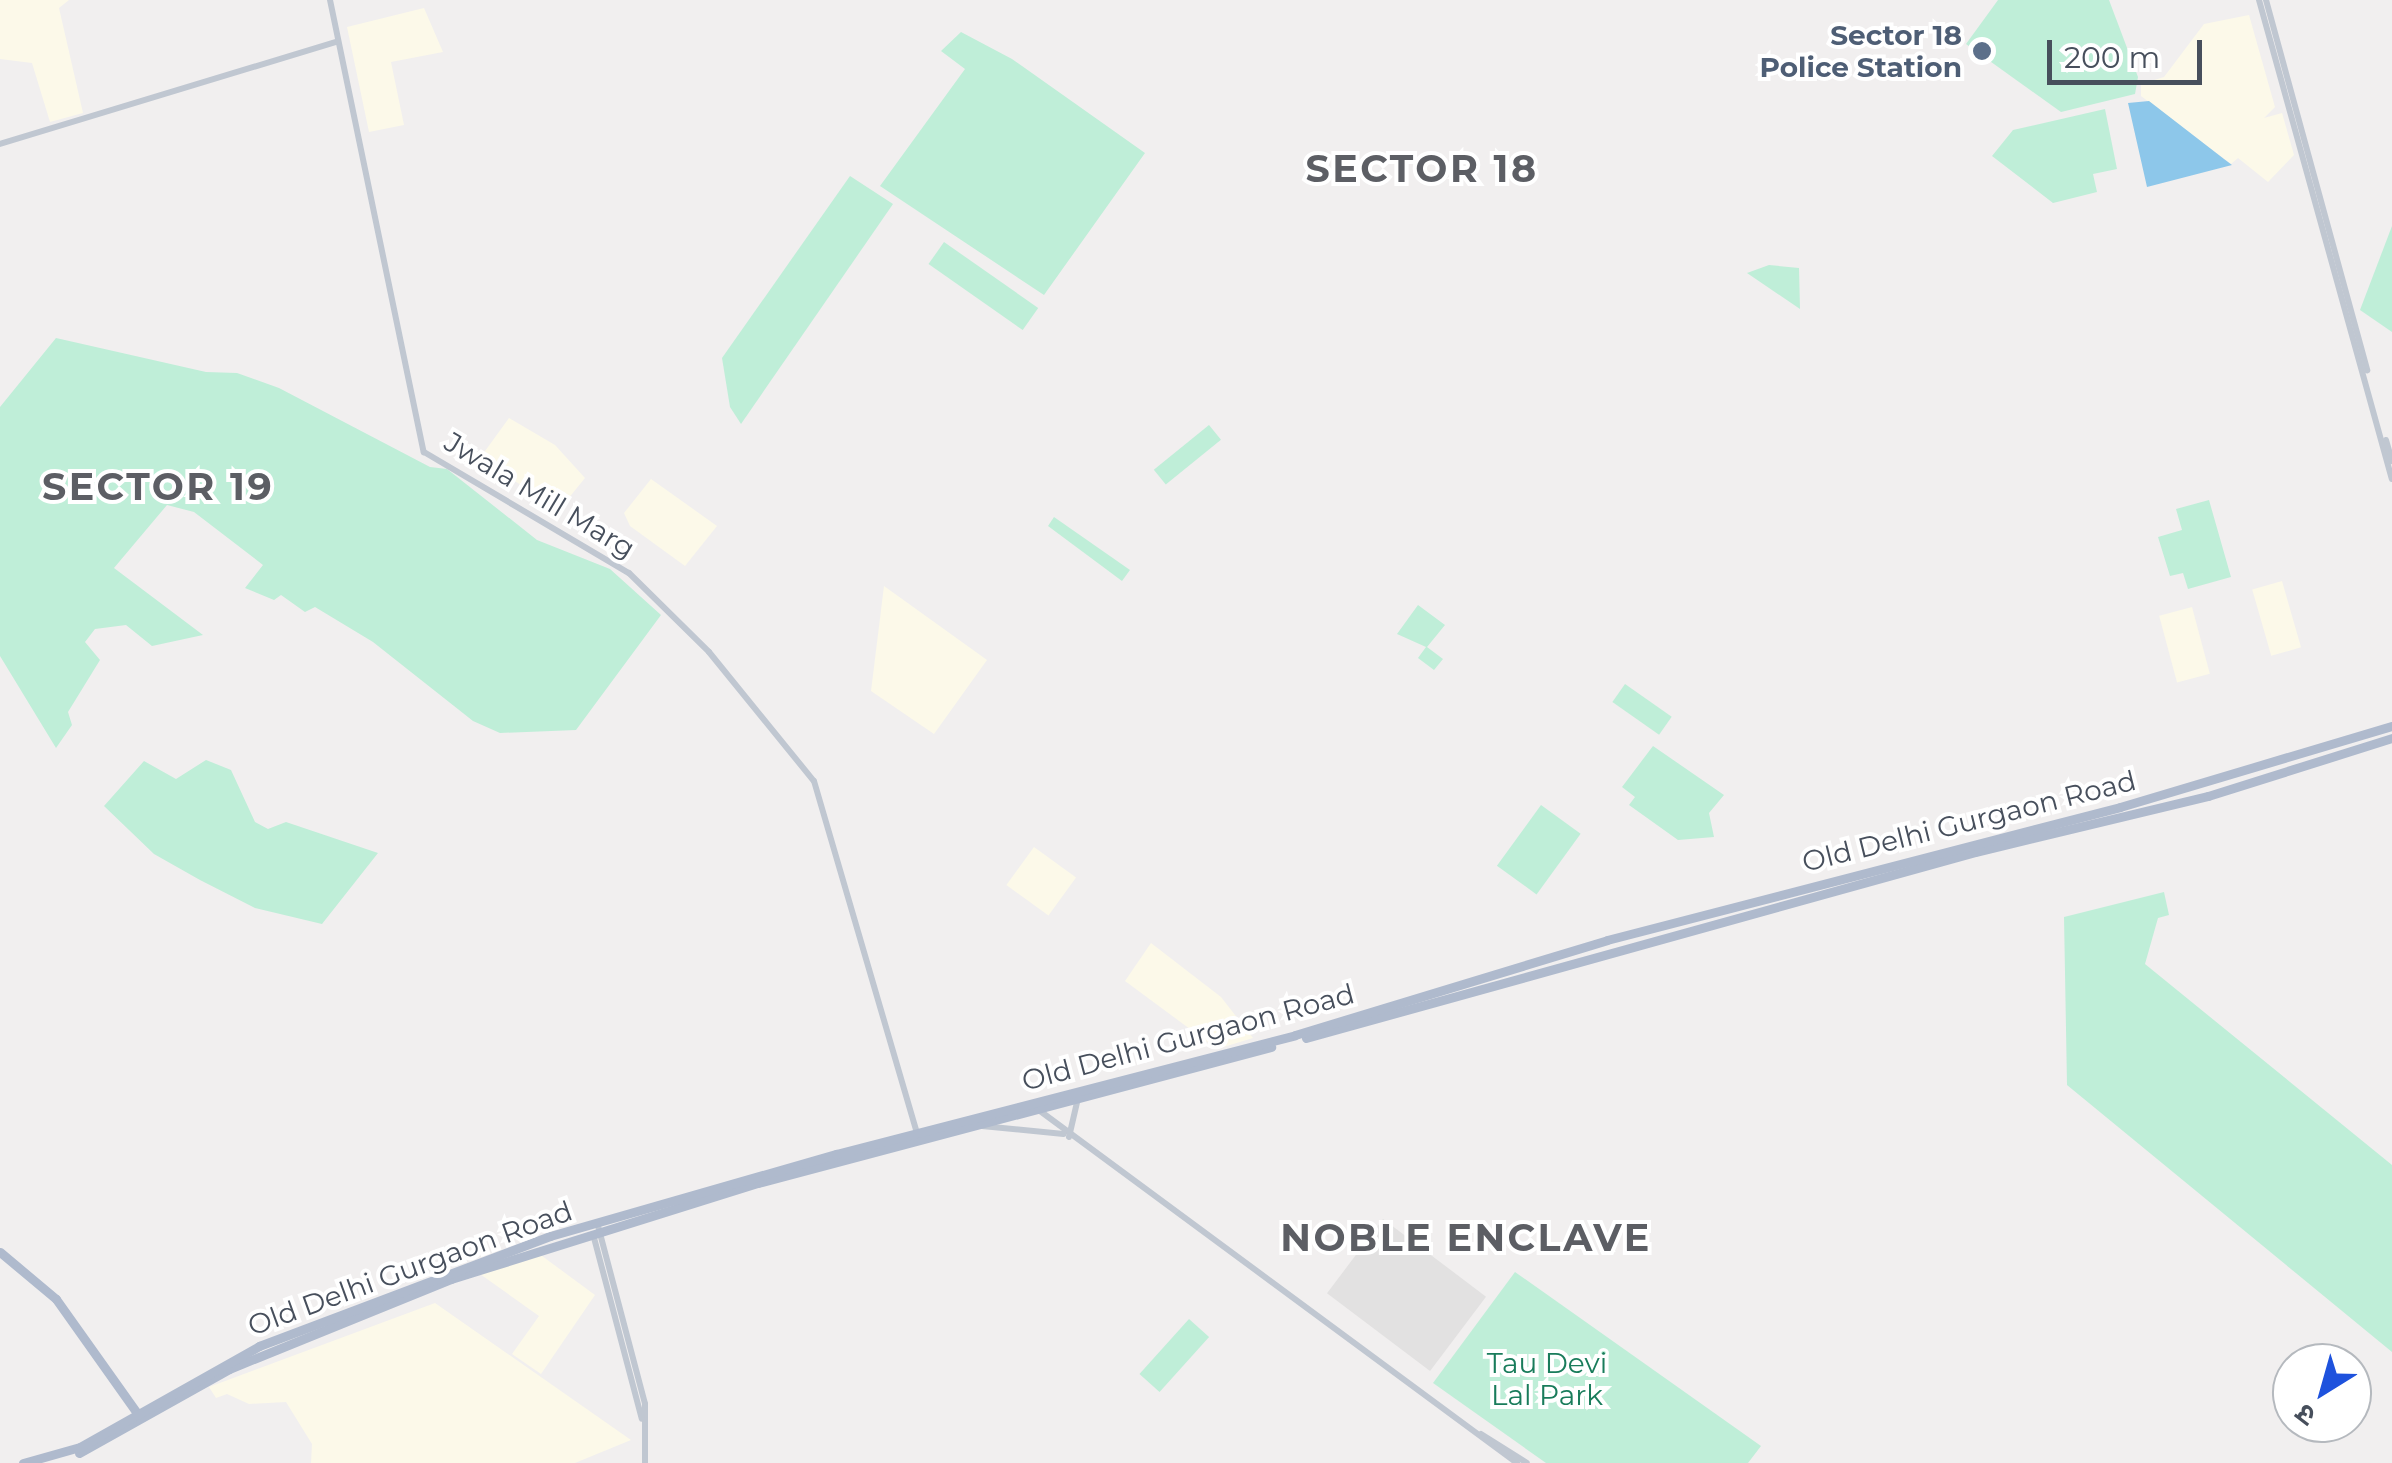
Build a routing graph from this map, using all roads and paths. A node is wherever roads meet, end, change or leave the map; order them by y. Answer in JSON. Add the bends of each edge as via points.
{"nodes":[{"id":1,"x":330,"y":0,"type":"edge"},
{"id":2,"x":2262,"y":0,"type":"edge"},
{"id":3,"x":338,"y":40,"type":"junction"},
{"id":4,"x":0,"y":144,"type":"edge"},
{"id":5,"x":2353,"y":328,"type":"junction"},
{"id":6,"x":2392,"y":461,"type":"edge"},
{"id":7,"x":2392,"y":479,"type":"edge"},
{"id":8,"x":2392,"y":726,"type":"edge"},
{"id":9,"x":2392,"y":738,"type":"edge"},
{"id":10,"x":1417,"y":1001,"type":"junction"},
{"id":11,"x":1079,"y":1098,"type":"junction"},
{"id":12,"x":1034,"y":1105,"type":"junction"},
{"id":13,"x":977,"y":1125,"type":"junction"},
{"id":14,"x":917,"y":1134,"type":"junction"},
{"id":15,"x":1067,"y":1136,"type":"junction"},
{"id":16,"x":595,"y":1228,"type":"junction"},
{"id":17,"x":0,"y":1255,"type":"edge"},
{"id":18,"x":138,"y":1419,"type":"junction"},
{"id":19,"x":1480,"y":1434,"type":"junction"},
{"id":20,"x":23,"y":1463,"type":"edge"},
{"id":21,"x":49,"y":1463,"type":"edge"},
{"id":22,"x":645,"y":1463,"type":"edge"},
{"id":23,"x":1517,"y":1463,"type":"edge"},
{"id":24,"x":1527,"y":1463,"type":"edge"}],
"edges":[{"from":1,"to":3,"type":"street","name":"Jwala Mill Marg"},
{"from":2,"to":5,"type":"street"},
{"from":3,"to":4,"type":"street"},
{"from":3,"to":14,"type":"street","name":"Jwala Mill Marg","via":[[424,452],[629,573],[709,652],[814,780]]},
{"from":5,"to":6,"type":"street"},
{"from":5,"to":7,"type":"street"},
{"from":8,"to":10,"type":"main road","name":"Old Delhi Gurgaon Road","via":[[2120,807],[1607,940]]},
{"from":9,"to":10,"type":"main road","name":"Old Delhi Gurgaon Road","via":[[2208,796]]},
{"from":10,"to":11,"type":"main road","name":"Old Delhi Gurgaon Road"},
{"from":10,"to":12,"type":"main road","name":"Old Delhi Gurgaon Road"},
{"from":11,"to":12,"type":"main road","name":"Old Delhi Gurgaon Road"},
{"from":11,"to":15,"type":"street"},
{"from":12,"to":13,"type":"main road","name":"Old Delhi Gurgaon Road"},
{"from":12,"to":14,"type":"main road","name":"Old Delhi Gurgaon Road"},
{"from":12,"to":15,"type":"street"},
{"from":13,"to":15,"type":"street"},
{"from":13,"to":16,"type":"main road","name":"Old Delhi Gurgaon Road"},
{"from":14,"to":16,"type":"main road","name":"Old Delhi Gurgaon Road"},
{"from":15,"to":19,"type":"street"},
{"from":16,"to":18,"type":"main road","name":"Old Delhi Gurgaon Road","via":[[242,1359]]},
{"from":16,"to":22,"type":"street","via":[[644,1404]]},
{"from":17,"to":18,"type":"main road","via":[[52,1302]]},
{"from":18,"to":20,"type":"main road","name":"Old Delhi Gurgaon Road","via":[[80,1447]]},
{"from":18,"to":21,"type":"main road","name":"Old Delhi Gurgaon Road"},
{"from":19,"to":23,"type":"street"},
{"from":19,"to":24,"type":"street"}]}
